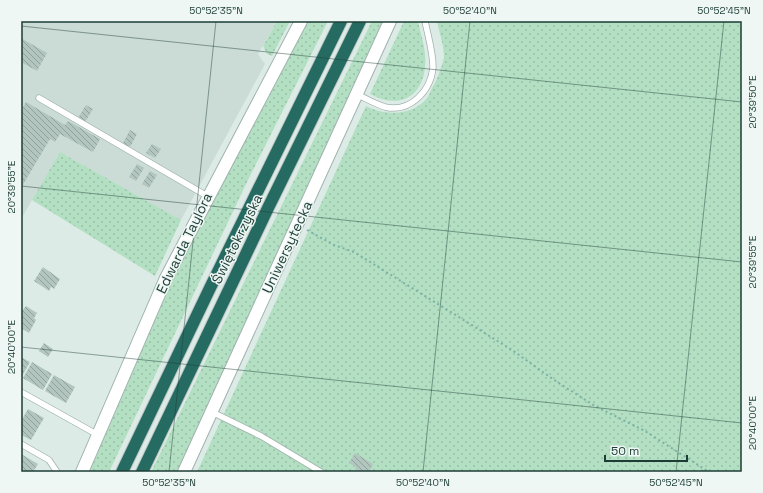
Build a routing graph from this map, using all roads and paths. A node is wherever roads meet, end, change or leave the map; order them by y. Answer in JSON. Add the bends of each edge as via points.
{"nodes":[{"id":1,"x":302,"y":21,"type":"edge"},
{"id":2,"x":341,"y":21,"type":"edge"},
{"id":3,"x":360,"y":21,"type":"edge"},
{"id":4,"x":390,"y":21,"type":"edge"},
{"id":5,"x":426,"y":21,"type":"edge"},
{"id":6,"x":356,"y":94,"type":"junction"},
{"id":7,"x":39,"y":98,"type":"dead end"},
{"id":8,"x":207,"y":196,"type":"junction"},
{"id":9,"x":297,"y":225,"type":"junction"},
{"id":10,"x":21,"y":392,"type":"edge"},
{"id":11,"x":212,"y":412,"type":"junction"},
{"id":12,"x":98,"y":435,"type":"junction"},
{"id":13,"x":21,"y":444,"type":"edge"},
{"id":14,"x":57,"y":472,"type":"edge"},
{"id":15,"x":82,"y":472,"type":"edge"},
{"id":16,"x":122,"y":472,"type":"edge"},
{"id":17,"x":142,"y":472,"type":"edge"},
{"id":18,"x":184,"y":472,"type":"edge"},
{"id":19,"x":321,"y":472,"type":"edge"},
{"id":20,"x":710,"y":472,"type":"edge"}],
"edges":[{"from":1,"to":8,"type":"street","name":"Edwarda Taylora"},
{"from":2,"to":16,"type":"highway","name":"Świętokrzyska"},
{"from":3,"to":17,"type":"highway","name":"Świętokrzyska"},
{"from":4,"to":6,"type":"street","name":"Uniwersytecka"},
{"from":5,"to":6,"type":"lane","via":[[433,67],[424,93],[412,103],[398,108],[384,106]]},
{"from":6,"to":9,"type":"street","name":"Uniwersytecka"},
{"from":7,"to":8,"type":"lane"},
{"from":8,"to":12,"type":"street","name":"Edwarda Taylora","via":[[166,278]]},
{"from":9,"to":11,"type":"street","name":"Uniwersytecka"},
{"from":9,"to":20,"type":"path","via":[[334,245],[354,252],[512,350],[589,402],[645,431]]},
{"from":10,"to":12,"type":"lane"},
{"from":11,"to":18,"type":"street","name":"Uniwersytecka"},
{"from":11,"to":19,"type":"lane","via":[[261,436]]},
{"from":12,"to":15,"type":"street","name":"Edwarda Taylora"},
{"from":13,"to":14,"type":"lane","via":[[49,460]]}]}
